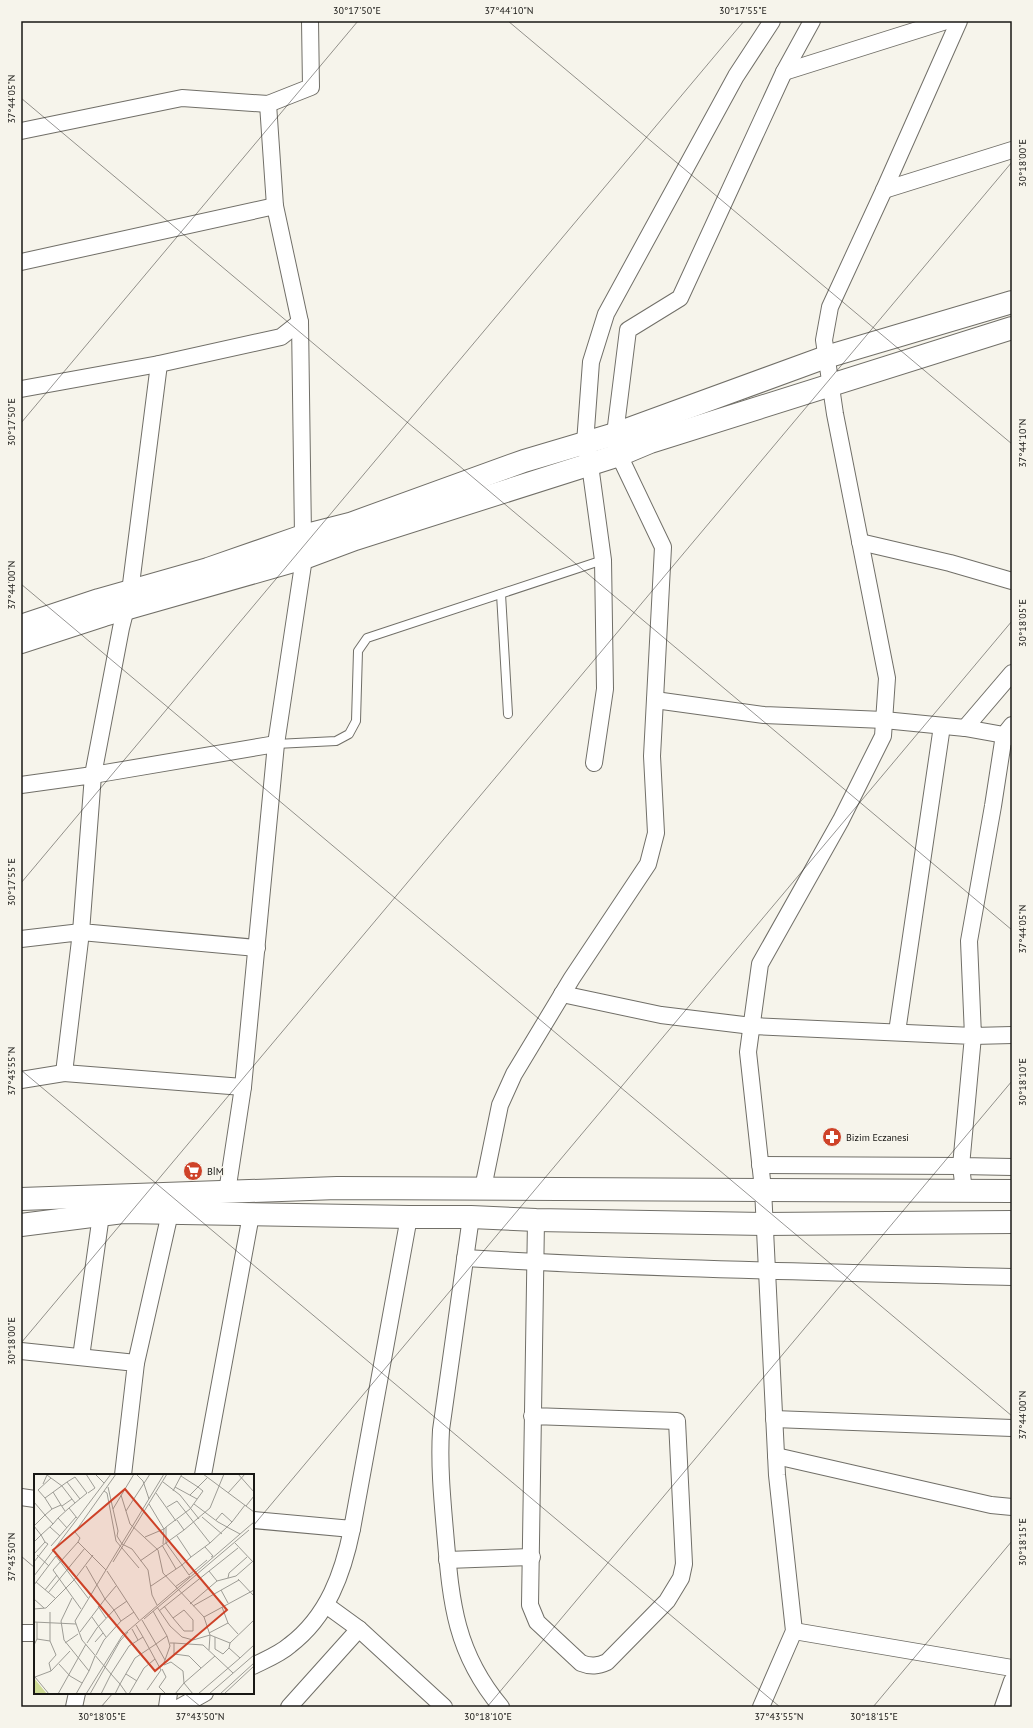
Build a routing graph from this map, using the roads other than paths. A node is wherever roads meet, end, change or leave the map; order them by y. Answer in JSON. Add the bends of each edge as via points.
{"nodes":[{"id":1,"x":310,"y":21,"type":"edge"},
{"id":2,"x":772,"y":21,"type":"edge"},
{"id":3,"x":812,"y":21,"type":"edge"},
{"id":4,"x":946,"y":21,"type":"edge"},
{"id":5,"x":959,"y":21,"type":"edge"},
{"id":6,"x":784,"y":72,"type":"junction"},
{"id":7,"x":268,"y":104,"type":"junction"},
{"id":8,"x":21,"y":131,"type":"edge"},
{"id":9,"x":1012,"y":150,"type":"edge"},
{"id":10,"x":884,"y":190,"type":"junction"},
{"id":11,"x":275,"y":206,"type":"junction"},
{"id":12,"x":21,"y":262,"type":"edge"},
{"id":13,"x":1012,"y":302,"type":"edge"},
{"id":14,"x":300,"y":322,"type":"junction"},
{"id":15,"x":1012,"y":328,"type":"edge"},
{"id":16,"x":826,"y":357,"type":"junction"},
{"id":17,"x":159,"y":364,"type":"junction"},
{"id":18,"x":832,"y":386,"type":"junction"},
{"id":19,"x":21,"y":389,"type":"edge"},
{"id":20,"x":615,"y":434,"type":"junction"},
{"id":21,"x":585,"y":443,"type":"junction"},
{"id":22,"x":619,"y":455,"type":"junction"},
{"id":23,"x":590,"y":465,"type":"junction"},
{"id":24,"x":303,"y":536,"type":"junction"},
{"id":25,"x":860,"y":542,"type":"junction"},
{"id":26,"x":304,"y":558,"type":"junction"},
{"id":27,"x":603,"y":560,"type":"junction"},
{"id":28,"x":1012,"y":581,"type":"edge"},
{"id":29,"x":501,"y":594,"type":"junction"},
{"id":30,"x":128,"y":600,"type":"junction"},
{"id":31,"x":21,"y":626,"type":"edge"},
{"id":32,"x":21,"y":642,"type":"edge"},
{"id":33,"x":1012,"y":674,"type":"edge"},
{"id":34,"x":655,"y":700,"type":"junction"},
{"id":35,"x":508,"y":714,"type":"dead end"},
{"id":36,"x":884,"y":720,"type":"junction"},
{"id":37,"x":942,"y":726,"type":"junction"},
{"id":38,"x":964,"y":728,"type":"junction"},
{"id":39,"x":1009,"y":732,"type":"edge"},
{"id":40,"x":276,"y":744,"type":"junction"},
{"id":41,"x":594,"y":763,"type":"dead end"},
{"id":42,"x":92,"y":775,"type":"junction"},
{"id":43,"x":21,"y":785,"type":"edge"},
{"id":44,"x":81,"y":932,"type":"junction"},
{"id":45,"x":21,"y":939,"type":"edge"},
{"id":46,"x":257,"y":948,"type":"junction"},
{"id":47,"x":562,"y":994,"type":"junction"},
{"id":48,"x":752,"y":1026,"type":"junction"},
{"id":49,"x":898,"y":1032,"type":"junction"},
{"id":50,"x":1012,"y":1035,"type":"edge"},
{"id":51,"x":973,"y":1036,"type":"junction"},
{"id":52,"x":64,"y":1073,"type":"junction"},
{"id":53,"x":21,"y":1080,"type":"edge"},
{"id":54,"x":243,"y":1087,"type":"junction"},
{"id":55,"x":760,"y":1165,"type":"junction"},
{"id":56,"x":961,"y":1166,"type":"junction"},
{"id":57,"x":1012,"y":1167,"type":"edge"},
{"id":58,"x":483,"y":1188,"type":"junction"},
{"id":59,"x":763,"y":1189,"type":"junction"},
{"id":60,"x":964,"y":1191,"type":"junction"},
{"id":61,"x":1012,"y":1191,"type":"edge"},
{"id":62,"x":227,"y":1192,"type":"junction"},
{"id":63,"x":21,"y":1199,"type":"edge"},
{"id":64,"x":170,"y":1213,"type":"junction"},
{"id":65,"x":101,"y":1215,"type":"junction"},
{"id":66,"x":251,"y":1215,"type":"junction"},
{"id":67,"x":408,"y":1217,"type":"junction"},
{"id":68,"x":471,"y":1217,"type":"junction"},
{"id":69,"x":536,"y":1220,"type":"junction"},
{"id":70,"x":1012,"y":1222,"type":"edge"},
{"id":71,"x":764,"y":1224,"type":"junction"},
{"id":72,"x":21,"y":1225,"type":"edge"},
{"id":73,"x":465,"y":1258,"type":"junction"},
{"id":74,"x":535,"y":1262,"type":"junction"},
{"id":75,"x":766,"y":1271,"type":"junction"},
{"id":76,"x":1012,"y":1277,"type":"edge"},
{"id":77,"x":21,"y":1351,"type":"edge"},
{"id":78,"x":81,"y":1357,"type":"junction"},
{"id":79,"x":136,"y":1363,"type":"junction"},
{"id":80,"x":532,"y":1416,"type":"junction"},
{"id":81,"x":774,"y":1419,"type":"junction"},
{"id":82,"x":1012,"y":1428,"type":"edge"},
{"id":83,"x":776,"y":1456,"type":"junction"},
{"id":84,"x":124,"y":1474,"type":"edge"},
{"id":85,"x":203,"y":1474,"type":"edge"},
{"id":86,"x":21,"y":1497,"type":"edge"},
{"id":87,"x":34,"y":1499,"type":"edge"},
{"id":88,"x":1012,"y":1507,"type":"edge"},
{"id":89,"x":254,"y":1520,"type":"edge"},
{"id":90,"x":352,"y":1529,"type":"junction"},
{"id":91,"x":532,"y":1557,"type":"junction"},
{"id":92,"x":447,"y":1560,"type":"junction"},
{"id":93,"x":326,"y":1605,"type":"junction"},
{"id":94,"x":359,"y":1628,"type":"junction"},
{"id":95,"x":794,"y":1630,"type":"junction"},
{"id":96,"x":34,"y":1632,"type":"edge"},
{"id":97,"x":21,"y":1633,"type":"edge"},
{"id":98,"x":254,"y":1665,"type":"edge"},
{"id":99,"x":1012,"y":1668,"type":"edge"},
{"id":100,"x":1012,"y":1681,"type":"edge"},
{"id":101,"x":77,"y":1694,"type":"edge"},
{"id":102,"x":169,"y":1694,"type":"edge"},
{"id":103,"x":203,"y":1694,"type":"edge"},
{"id":104,"x":74,"y":1707,"type":"edge"},
{"id":105,"x":167,"y":1707,"type":"edge"},
{"id":106,"x":180,"y":1707,"type":"edge"},
{"id":107,"x":289,"y":1707,"type":"edge"},
{"id":108,"x":444,"y":1707,"type":"edge"},
{"id":109,"x":501,"y":1707,"type":"edge"},
{"id":110,"x":762,"y":1707,"type":"edge"},
{"id":111,"x":1003,"y":1707,"type":"edge"}],
"edges":[{"from":1,"to":7,"type":"street","via":[[311,87]]},
{"from":2,"to":21,"type":"street","via":[[736,76],[606,314],[591,362]]},
{"from":3,"to":6,"type":"street"},
{"from":4,"to":6,"type":"street"},
{"from":5,"to":10,"type":"street"},
{"from":6,"to":20,"type":"street","via":[[680,298],[628,330]]},
{"from":7,"to":8,"type":"street","via":[[182,98]]},
{"from":7,"to":11,"type":"street"},
{"from":9,"to":10,"type":"street"},
{"from":10,"to":16,"type":"street","via":[[830,307],[824,340]]},
{"from":11,"to":12,"type":"street"},
{"from":11,"to":14,"type":"street"},
{"from":13,"to":16,"type":"street"},
{"from":14,"to":17,"type":"street","via":[[281,337]]},
{"from":14,"to":24,"type":"street"},
{"from":15,"to":18,"type":"street"},
{"from":16,"to":18,"type":"street"},
{"from":16,"to":20,"type":"street"},
{"from":17,"to":19,"type":"street"},
{"from":17,"to":30,"type":"street"},
{"from":18,"to":22,"type":"street","via":[[650,442]]},
{"from":18,"to":25,"type":"street"},
{"from":20,"to":21,"type":"street"},
{"from":20,"to":22,"type":"street"},
{"from":21,"to":23,"type":"street"},
{"from":21,"to":24,"type":"street","via":[[524,461],[350,524]]},
{"from":22,"to":23,"type":"street"},
{"from":22,"to":34,"type":"street","via":[[663,547]]},
{"from":23,"to":26,"type":"street","via":[[355,539]]},
{"from":23,"to":27,"type":"street"},
{"from":24,"to":30,"type":"street"},
{"from":25,"to":28,"type":"street","via":[[950,563]]},
{"from":25,"to":36,"type":"street","via":[[887,678]]},
{"from":26,"to":30,"type":"street"},
{"from":26,"to":40,"type":"street"},
{"from":27,"to":29,"type":"lane"},
{"from":27,"to":41,"type":"street","via":[[606,689]]},
{"from":29,"to":35,"type":"lane"},
{"from":29,"to":40,"type":"lane","via":[[367,638],[358,651],[356,721],[349,734],[336,741]]},
{"from":30,"to":31,"type":"street"},
{"from":30,"to":32,"type":"street"},
{"from":30,"to":42,"type":"street"},
{"from":33,"to":38,"type":"street"},
{"from":34,"to":36,"type":"street","via":[[764,715]]},
{"from":34,"to":47,"type":"street","via":[[652,756],[656,833],[648,864]]},
{"from":36,"to":37,"type":"street"},
{"from":36,"to":48,"type":"street","via":[[883,736],[841,820],[760,964]]},
{"from":37,"to":38,"type":"street"},
{"from":37,"to":49,"type":"street"},
{"from":38,"to":39,"type":"street"},
{"from":39,"to":51,"type":"street","via":[[969,941]]},
{"from":40,"to":42,"type":"street"},
{"from":40,"to":46,"type":"street"},
{"from":42,"to":43,"type":"street"},
{"from":42,"to":44,"type":"street"},
{"from":44,"to":45,"type":"street"},
{"from":44,"to":46,"type":"street"},
{"from":44,"to":52,"type":"street"},
{"from":46,"to":54,"type":"street"},
{"from":47,"to":48,"type":"street","via":[[661,1015]]},
{"from":47,"to":58,"type":"street","via":[[514,1074],[500,1105]]},
{"from":48,"to":49,"type":"street"},
{"from":48,"to":55,"type":"street","via":[[748,1052]]},
{"from":49,"to":51,"type":"street"},
{"from":50,"to":51,"type":"street"},
{"from":51,"to":56,"type":"street"},
{"from":52,"to":53,"type":"street"},
{"from":52,"to":54,"type":"street"},
{"from":54,"to":62,"type":"street"},
{"from":55,"to":56,"type":"street"},
{"from":55,"to":59,"type":"street"},
{"from":56,"to":57,"type":"street"},
{"from":56,"to":60,"type":"street"},
{"from":58,"to":59,"type":"street"},
{"from":58,"to":62,"type":"street","via":[[337,1188]]},
{"from":59,"to":60,"type":"street"},
{"from":59,"to":71,"type":"street"},
{"from":60,"to":61,"type":"street"},
{"from":62,"to":63,"type":"street"},
{"from":64,"to":65,"type":"street","via":[[123,1212]]},
{"from":64,"to":66,"type":"street"},
{"from":64,"to":79,"type":"street"},
{"from":65,"to":72,"type":"street"},
{"from":65,"to":78,"type":"street"},
{"from":66,"to":67,"type":"street"},
{"from":66,"to":85,"type":"street"},
{"from":67,"to":68,"type":"street"},
{"from":67,"to":90,"type":"street"},
{"from":68,"to":69,"type":"street"},
{"from":68,"to":73,"type":"street"},
{"from":69,"to":71,"type":"street"},
{"from":69,"to":74,"type":"street"},
{"from":70,"to":71,"type":"street"},
{"from":71,"to":75,"type":"street"},
{"from":73,"to":74,"type":"street"},
{"from":73,"to":92,"type":"street","via":[[440,1437],[439,1462]]},
{"from":74,"to":75,"type":"street"},
{"from":74,"to":80,"type":"street"},
{"from":75,"to":76,"type":"street"},
{"from":75,"to":81,"type":"street"},
{"from":77,"to":78,"type":"street"},
{"from":78,"to":79,"type":"street"},
{"from":79,"to":84,"type":"street"},
{"from":80,"to":91,"type":"street"},
{"from":80,"to":91,"type":"street","via":[[677,1421],[684,1564],[681,1578],[667,1601],[607,1662],[599,1666],[588,1666],[581,1663],[537,1622],[532,1613]]},
{"from":81,"to":82,"type":"street"},
{"from":81,"to":83,"type":"street"},
{"from":83,"to":88,"type":"street","via":[[991,1505]]},
{"from":83,"to":95,"type":"street"},
{"from":86,"to":87,"type":"street"},
{"from":89,"to":90,"type":"street"},
{"from":90,"to":93,"type":"street","via":[[340,1578]]},
{"from":91,"to":92,"type":"street"},
{"from":92,"to":109,"type":"street","via":[[454,1613],[461,1639],[474,1668]]},
{"from":93,"to":94,"type":"street"},
{"from":93,"to":98,"type":"street","via":[[307,1630],[290,1646]]},
{"from":94,"to":107,"type":"street"},
{"from":94,"to":108,"type":"street"},
{"from":95,"to":99,"type":"street"},
{"from":95,"to":110,"type":"street"},
{"from":96,"to":97,"type":"street"},
{"from":100,"to":111,"type":"street"},
{"from":101,"to":104,"type":"street"},
{"from":102,"to":105,"type":"street"},
{"from":103,"to":106,"type":"street"}]}
